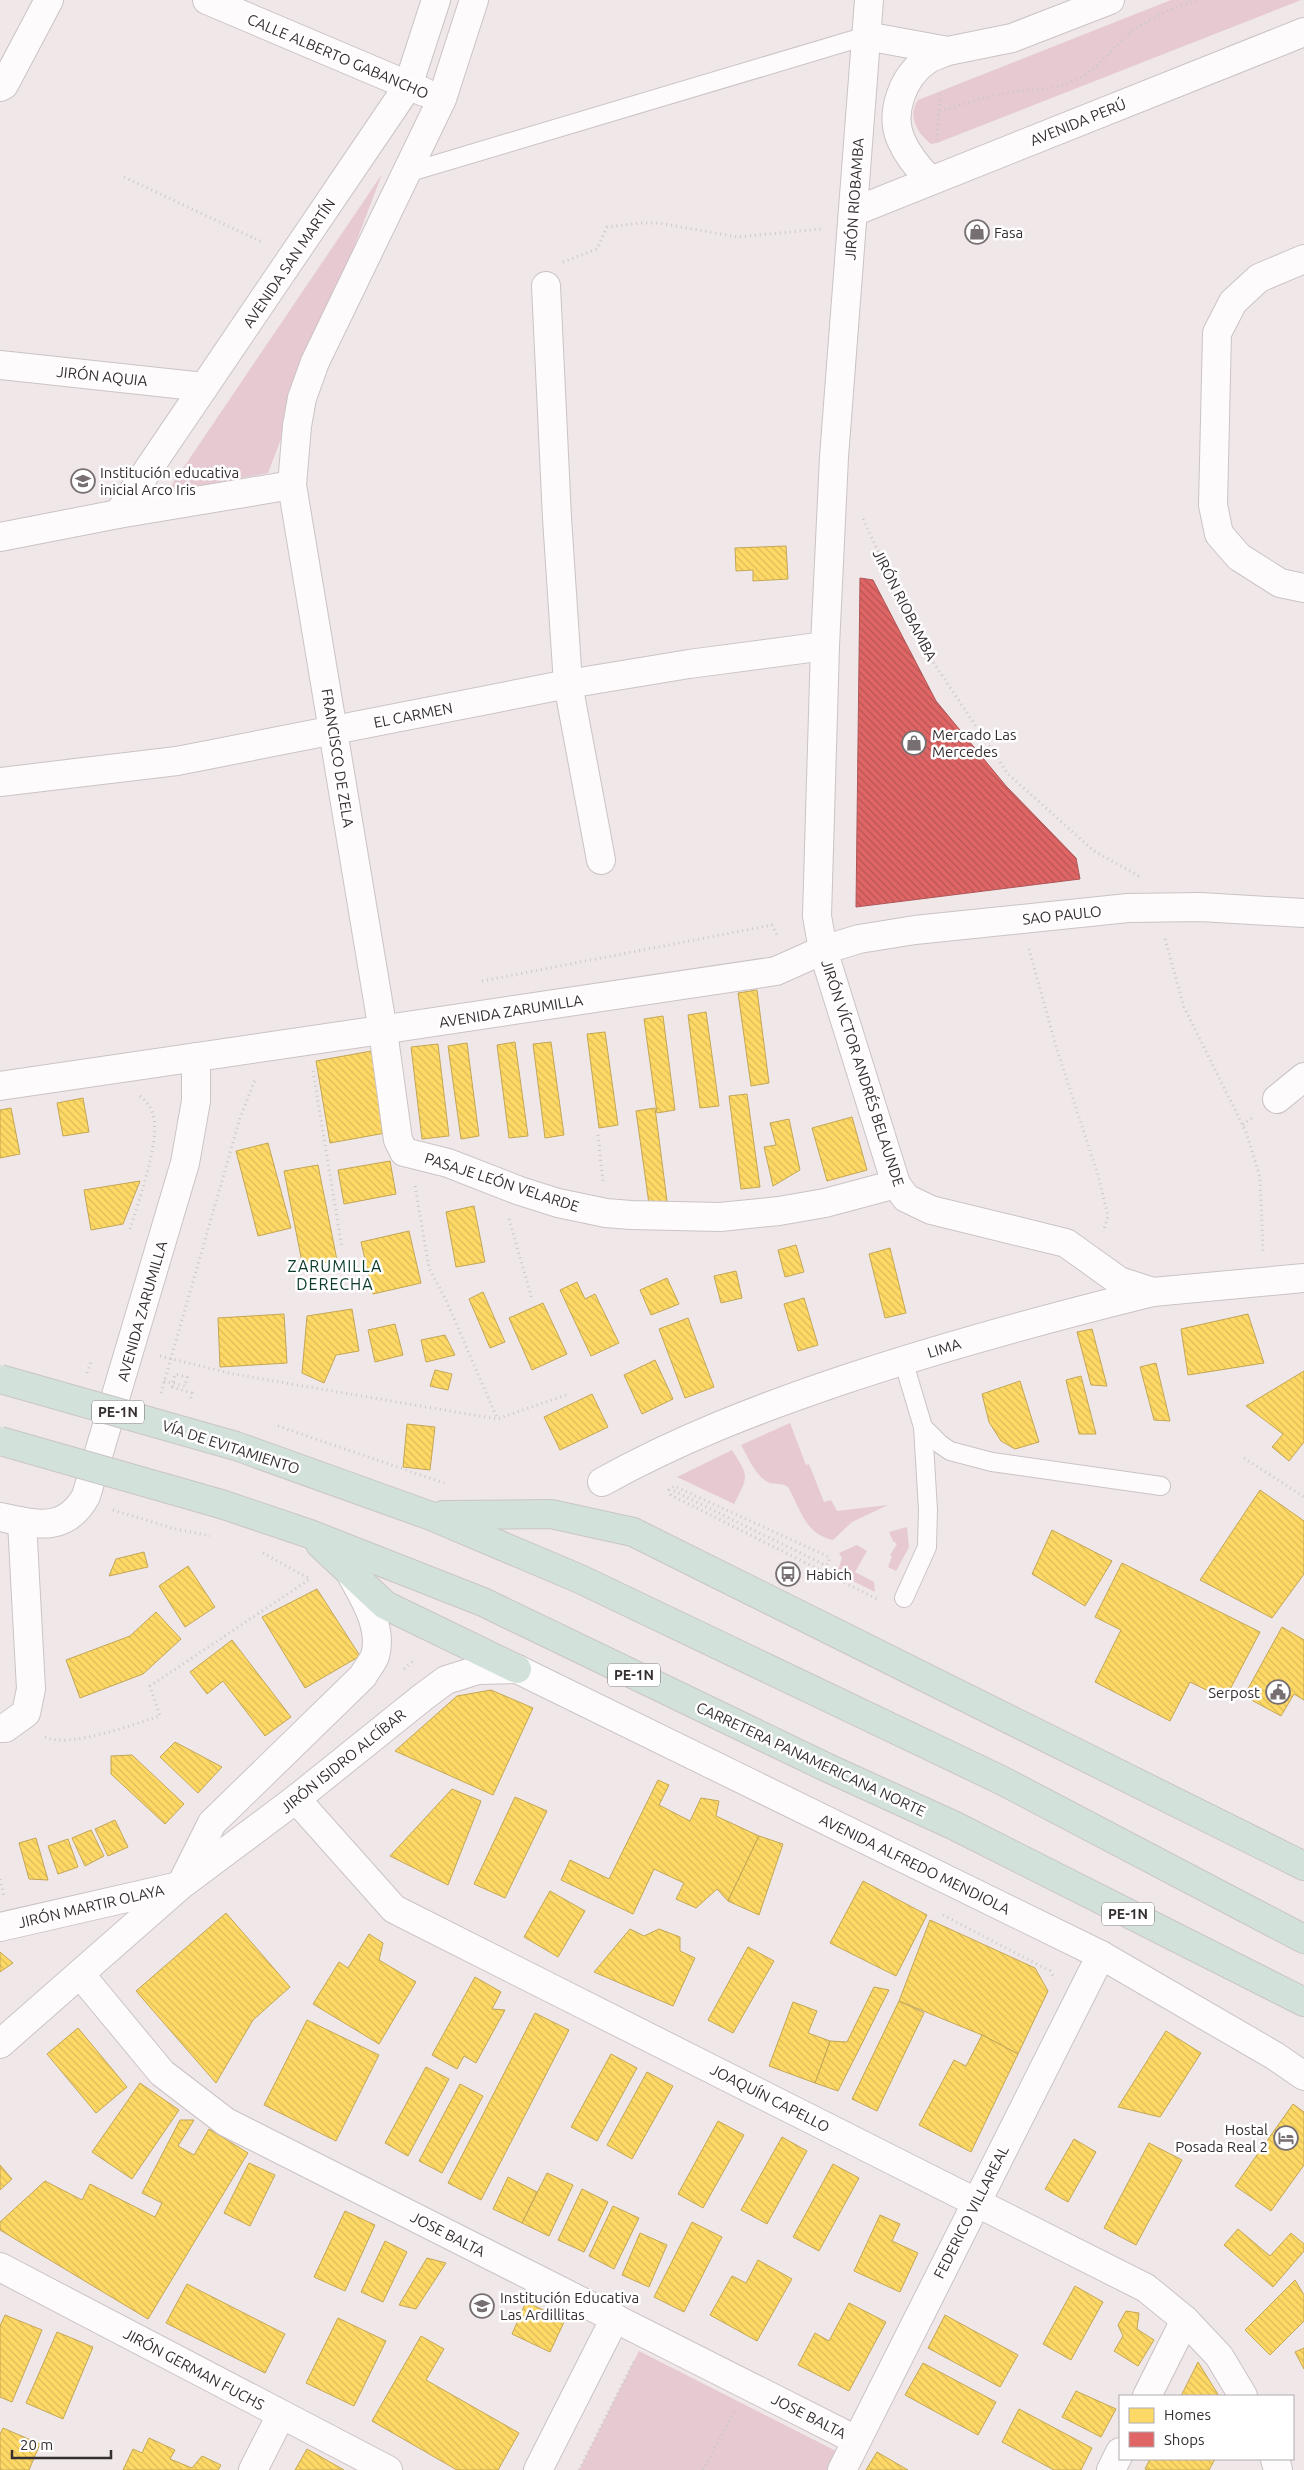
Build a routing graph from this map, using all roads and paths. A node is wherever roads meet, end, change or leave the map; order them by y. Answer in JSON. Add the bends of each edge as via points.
{"nodes":[{"id":1,"x":49,"y":0,"type":"edge"},
{"id":2,"x":207,"y":0,"type":"edge"},
{"id":3,"x":436,"y":0,"type":"edge"},
{"id":4,"x":474,"y":0,"type":"edge"},
{"id":5,"x":869,"y":0,"type":"edge"},
{"id":6,"x":1110,"y":0,"type":"edge"},
{"id":7,"x":1196,"y":0,"type":"edge"},
{"id":8,"x":1304,"y":32,"type":"edge"},
{"id":9,"x":866,"y":36,"type":"junction"},
{"id":10,"x":948,"y":50,"type":"junction"},
{"id":11,"x":408,"y":86,"type":"junction"},
{"id":12,"x":0,"y":87,"type":"edge"},
{"id":13,"x":940,"y":91,"type":"dead end"},
{"id":14,"x":442,"y":100,"type":"junction"},
{"id":15,"x":940,"y":111,"type":"junction"},
{"id":16,"x":936,"y":143,"type":"dead end"},
{"id":17,"x":407,"y":173,"type":"junction"},
{"id":18,"x":124,"y":177,"type":"dead end"},
{"id":19,"x":930,"y":180,"type":"junction"},
{"id":20,"x":852,"y":218,"type":"junction"},
{"id":21,"x":293,"y":256,"type":"junction"},
{"id":22,"x":1304,"y":259,"type":"edge"},
{"id":23,"x":546,"y":286,"type":"joint"},
{"id":24,"x":0,"y":365,"type":"edge"},
{"id":25,"x":204,"y":387,"type":"junction"},
{"id":26,"x":292,"y":485,"type":"junction"},
{"id":27,"x":860,"y":512,"type":"dead end"},
{"id":28,"x":118,"y":514,"type":"junction"},
{"id":29,"x":0,"y":537,"type":"edge"},
{"id":30,"x":1304,"y":588,"type":"edge"},
{"id":31,"x":826,"y":646,"type":"junction"},
{"id":32,"x":568,"y":684,"type":"junction"},
{"id":33,"x":334,"y":731,"type":"junction"},
{"id":34,"x":0,"y":782,"type":"edge"},
{"id":35,"x":601,"y":860,"type":"dead end"},
{"id":36,"x":1147,"y":880,"type":"dead end"},
{"id":37,"x":1157,"y":907,"type":"junction"},
{"id":38,"x":1304,"y":913,"type":"edge"},
{"id":39,"x":1020,"y":919,"type":"junction"},
{"id":40,"x":823,"y":950,"type":"junction"},
{"id":41,"x":383,"y":1031,"type":"junction"},
{"id":42,"x":308,"y":1040,"type":"junction"},
{"id":43,"x":196,"y":1057,"type":"junction"},
{"id":44,"x":257,"y":1074,"type":"dead end"},
{"id":45,"x":1304,"y":1076,"type":"edge"},
{"id":46,"x":0,"y":1086,"type":"edge"},
{"id":47,"x":135,"y":1092,"type":"dead end"},
{"id":48,"x":1277,"y":1098,"type":"dead end"},
{"id":49,"x":598,"y":1136,"type":"dead end"},
{"id":50,"x":404,"y":1152,"type":"junction"},
{"id":51,"x":498,"y":1182,"type":"junction"},
{"id":52,"x":896,"y":1184,"type":"junction"},
{"id":53,"x":606,"y":1213,"type":"junction"},
{"id":54,"x":128,"y":1238,"type":"dead end"},
{"id":55,"x":342,"y":1248,"type":"dead end"},
{"id":56,"x":1093,"y":1263,"type":"junction"},
{"id":57,"x":1304,"y":1278,"type":"edge"},
{"id":58,"x":1265,"y":1282,"type":"junction"},
{"id":59,"x":1153,"y":1292,"type":"junction"},
{"id":60,"x":532,"y":1299,"type":"dead end"},
{"id":61,"x":131,"y":1349,"type":"junction"},
{"id":62,"x":93,"y":1357,"type":"dead end"},
{"id":63,"x":170,"y":1359,"type":"junction"},
{"id":64,"x":903,"y":1360,"type":"junction"},
{"id":65,"x":87,"y":1375,"type":"dead end"},
{"id":66,"x":0,"y":1379,"type":"edge"},
{"id":67,"x":164,"y":1380,"type":"junction"},
{"id":68,"x":569,"y":1394,"type":"dead end"},
{"id":69,"x":160,"y":1400,"type":"dead end"},
{"id":70,"x":190,"y":1401,"type":"dead end"},
{"id":71,"x":497,"y":1419,"type":"junction"},
{"id":72,"x":271,"y":1424,"type":"dead end"},
{"id":73,"x":923,"y":1427,"type":"junction"},
{"id":74,"x":0,"y":1440,"type":"edge"},
{"id":75,"x":1244,"y":1458,"type":"dead end"},
{"id":76,"x":602,"y":1482,"type":"dead end"},
{"id":77,"x":453,"y":1485,"type":"dead end"},
{"id":78,"x":1161,"y":1486,"type":"dead end"},
{"id":79,"x":674,"y":1491,"type":"dead end"},
{"id":80,"x":1304,"y":1498,"type":"edge"},
{"id":81,"x":115,"y":1500,"type":"dead end"},
{"id":82,"x":431,"y":1516,"type":"junction"},
{"id":83,"x":11,"y":1519,"type":"edge"},
{"id":84,"x":310,"y":1534,"type":"junction"},
{"id":85,"x":217,"y":1537,"type":"dead end"},
{"id":86,"x":260,"y":1551,"type":"dead end"},
{"id":87,"x":344,"y":1566,"type":"junction"},
{"id":88,"x":309,"y":1579,"type":"junction"},
{"id":89,"x":316,"y":1585,"type":"dead end"},
{"id":90,"x":874,"y":1597,"type":"dead end"},
{"id":91,"x":904,"y":1598,"type":"dead end"},
{"id":92,"x":518,"y":1669,"type":"junction"},
{"id":93,"x":8,"y":1724,"type":"edge"},
{"id":94,"x":296,"y":1799,"type":"junction"},
{"id":95,"x":1304,"y":1866,"type":"edge"},
{"id":96,"x":181,"y":1885,"type":"junction"},
{"id":97,"x":0,"y":1927,"type":"edge"},
{"id":98,"x":1304,"y":1939,"type":"edge"},
{"id":99,"x":1101,"y":1955,"type":"junction"},
{"id":100,"x":80,"y":1974,"type":"junction"},
{"id":101,"x":1304,"y":2002,"type":"edge"},
{"id":102,"x":0,"y":2044,"type":"edge"},
{"id":103,"x":1304,"y":2076,"type":"edge"},
{"id":104,"x":975,"y":2202,"type":"junction"},
{"id":105,"x":0,"y":2267,"type":"edge"},
{"id":106,"x":615,"y":2318,"type":"junction"},
{"id":107,"x":1185,"y":2320,"type":"junction"},
{"id":108,"x":635,"y":2359,"type":"dead end"},
{"id":109,"x":748,"y":2385,"type":"junction"},
{"id":110,"x":1148,"y":2395,"type":"edge"},
{"id":111,"x":1242,"y":2395,"type":"edge"},
{"id":112,"x":281,"y":2415,"type":"junction"},
{"id":113,"x":856,"y":2440,"type":"junction"},
{"id":114,"x":1119,"y":2454,"type":"edge"},
{"id":115,"x":253,"y":2470,"type":"edge"},
{"id":116,"x":388,"y":2470,"type":"edge"},
{"id":117,"x":538,"y":2470,"type":"edge"},
{"id":118,"x":579,"y":2470,"type":"edge"},
{"id":119,"x":703,"y":2470,"type":"edge"},
{"id":120,"x":842,"y":2470,"type":"edge"},
{"id":121,"x":1111,"y":2470,"type":"edge"}],
"edges":[{"from":1,"to":12,"type":"street","via":[[4,85]]},
{"from":2,"to":11,"type":"street","name":"CALLE ALBERTO GABANCHO"},
{"from":3,"to":11,"type":"street","name":"AVENIDA SAN MARTÍN"},
{"from":4,"to":14,"type":"street"},
{"from":5,"to":9,"type":"street","name":"JIRÓN RIOBAMBA"},
{"from":6,"to":10,"type":"street","via":[[1012,38]]},
{"from":7,"to":15,"type":"path","via":[[1141,25],[1104,60],[1065,85],[1050,90],[1027,89],[998,94]]},
{"from":8,"to":19,"type":"street","name":"AVENIDA PERÚ"},
{"from":9,"to":10,"type":"street"},
{"from":9,"to":17,"type":"lane"},
{"from":9,"to":20,"type":"street","name":"JIRÓN RIOBAMBA"},
{"from":10,"to":19,"type":"street","via":[[926,61],[906,82],[897,110],[900,138],[914,164]]},
{"from":11,"to":14,"type":"street","name":"CALLE ALBERTO GABANCHO"},
{"from":11,"to":21,"type":"street","name":"AVENIDA SAN MARTÍN"},
{"from":13,"to":15,"type":"path"},
{"from":14,"to":17,"type":"street"},
{"from":15,"to":16,"type":"path"},
{"from":17,"to":26,"type":"street","via":[[315,362],[302,398]]},
{"from":18,"to":21,"type":"path"},
{"from":19,"to":20,"type":"street","name":"AVENIDA PERÚ"},
{"from":20,"to":23,"type":"path","via":[[802,232],[737,237],[659,223],[607,227],[597,249],[560,263]]},
{"from":20,"to":31,"type":"street","name":"JIRÓN RIOBAMBA","via":[[834,457]]},
{"from":21,"to":25,"type":"street","name":"AVENIDA SAN MARTÍN"},
{"from":22,"to":30,"type":"street","via":[[1259,278],[1233,302],[1217,333],[1213,463],[1213,505],[1219,534],[1240,557],[1280,583]]},
{"from":23,"to":32,"type":"street"},
{"from":24,"to":25,"type":"street","name":"JIRÓN AQUIA"},
{"from":25,"to":28,"type":"street","name":"AVENIDA SAN MARTÍN"},
{"from":26,"to":28,"type":"street"},
{"from":26,"to":33,"type":"street","name":"FRANCISCO DE ZELA"},
{"from":27,"to":36,"type":"path","name":"JIRÓN RIOBAMBA","via":[[923,647],[1008,774],[1094,851]]},
{"from":28,"to":29,"type":"street"},
{"from":31,"to":32,"type":"street","name":"EL CARMEN"},
{"from":31,"to":40,"type":"street","name":"JIRÓN RIOBAMBA","via":[[817,897]]},
{"from":32,"to":33,"type":"street","name":"EL CARMEN"},
{"from":32,"to":35,"type":"street"},
{"from":33,"to":34,"type":"street","name":"EL CARMEN","via":[[177,761]]},
{"from":33,"to":41,"type":"street","name":"FRANCISCO DE ZELA"},
{"from":37,"to":38,"type":"street","name":"SAO PAULO"},
{"from":37,"to":39,"type":"street","name":"SAO PAULO"},
{"from":37,"to":58,"type":"path","via":[[1184,1007],[1246,1132],[1260,1177]]},
{"from":39,"to":40,"type":"street","name":"SAO PAULO","via":[[860,939]]},
{"from":39,"to":56,"type":"path","via":[[1108,1216]]},
{"from":40,"to":41,"type":"street","name":"AVENIDA ZARUMILLA","via":[[776,971]]},
{"from":40,"to":52,"type":"street","name":"JIRÓN VÍCTOR ANDRÉS BELAUNDE"},
{"from":41,"to":42,"type":"street","name":"AVENIDA ZARUMILLA"},
{"from":41,"to":50,"type":"street","name":"FRANCISCO DE ZELA","via":[[398,1140]]},
{"from":42,"to":43,"type":"street","name":"AVENIDA ZARUMILLA"},
{"from":42,"to":55,"type":"path"},
{"from":43,"to":46,"type":"street","name":"AVENIDA ZARUMILLA"},
{"from":43,"to":61,"type":"street","name":"AVENIDA ZARUMILLA","via":[[196,1101],[185,1163]]},
{"from":44,"to":63,"type":"path","via":[[240,1118]]},
{"from":45,"to":48,"type":"street"},
{"from":47,"to":54,"type":"path","via":[[150,1105],[154,1138]]},
{"from":49,"to":53,"type":"path"},
{"from":50,"to":51,"type":"street","name":"PASAJE LEÓN VELARDE","via":[[448,1163]]},
{"from":50,"to":71,"type":"path","via":[[414,1181],[429,1268]]},
{"from":51,"to":53,"type":"street","name":"PASAJE LEÓN VELARDE","via":[[558,1202]]},
{"from":51,"to":60,"type":"path"},
{"from":52,"to":53,"type":"street","name":"PASAJE LEÓN VELARDE","via":[[825,1203],[756,1214],[697,1217]]},
{"from":52,"to":56,"type":"street","name":"JIRÓN VÍCTOR ANDRÉS BELAUNDE","via":[[906,1198],[931,1210],[1066,1244]]},
{"from":56,"to":59,"type":"street","name":"JIRÓN VÍCTOR ANDRÉS BELAUNDE","via":[[1118,1281]]},
{"from":57,"to":58,"type":"street","name":"LIMA"},
{"from":58,"to":59,"type":"street","name":"LIMA"},
{"from":59,"to":64,"type":"street","name":"LIMA","via":[[1018,1326]]},
{"from":61,"to":63,"type":"path"},
{"from":61,"to":83,"type":"street","name":"AVENIDA ZARUMILLA","via":[[82,1503],[67,1518],[56,1523]]},
{"from":62,"to":65,"type":"path"},
{"from":63,"to":67,"type":"path"},
{"from":63,"to":71,"type":"path","via":[[232,1374]]},
{"from":64,"to":73,"type":"lane"},
{"from":64,"to":76,"type":"street","name":"LIMA","via":[[735,1419],[634,1464]]},
{"from":66,"to":82,"type":"highway","name":"VÍA DE EVITAMIENTO","number":"PE-1N","bridge":true,"via":[[236,1446]]},
{"from":67,"to":69,"type":"path"},
{"from":67,"to":70,"type":"path","bridge":true,"via":[[185,1386],[187,1377],[176,1374],[172,1387],[192,1393]]},
{"from":68,"to":71,"type":"path"},
{"from":72,"to":77,"type":"path"},
{"from":73,"to":78,"type":"lane","via":[[950,1451],[992,1462]]},
{"from":73,"to":91,"type":"lane","via":[[927,1547]]},
{"from":74,"to":84,"type":"highway","number":"PE-1N","bridge":true,"via":[[221,1504]]},
{"from":75,"to":80,"type":"path"},
{"from":79,"to":90,"type":"path","via":[[825,1565],[829,1563],[829,1557],[674,1486],[669,1490],[671,1495]]},
{"from":81,"to":85,"type":"path","via":[[110,1509],[172,1528]]},
{"from":82,"to":95,"type":"highway","via":[[551,1514],[633,1532]]},
{"from":82,"to":98,"type":"highway","number":"PE-1N","via":[[580,1579],[1000,1780]]},
{"from":83,"to":93,"type":"street","via":[[31,1689],[26,1713]]},
{"from":84,"to":87,"type":"highway"},
{"from":84,"to":101,"type":"highway","name":"CARRETERA PANAMERICANA NORTE","number":"PE-1N","via":[[483,1602],[953,1825]]},
{"from":86,"to":88,"type":"path"},
{"from":87,"to":88,"type":"path"},
{"from":87,"to":92,"type":"highway","via":[[385,1605]]},
{"from":87,"to":96,"type":"street","name":"JIRÓN ISIDRO ALCÍBAR","via":[[370,1612],[377,1637],[374,1657],[363,1676],[212,1823]]},
{"from":88,"to":89,"type":"path"},
{"from":88,"to":93,"type":"path","via":[[150,1686],[160,1716],[88,1738],[54,1742]]},
{"from":92,"to":94,"type":"street","name":"JIRÓN ISIDRO ALCÍBAR","via":[[478,1670],[446,1680]]},
{"from":92,"to":99,"type":"street","name":"AVENIDA ALFREDO MENDIOLA"},
{"from":94,"to":96,"type":"street","name":"JIRÓN ISIDRO ALCÍBAR"},
{"from":94,"to":104,"type":"street","name":"JOAQUÍN CAPELLO","via":[[394,1909]]},
{"from":96,"to":97,"type":"street","name":"JIRÓN MARTIR OLAYA"},
{"from":96,"to":100,"type":"street","name":"JIRÓN ISIDRO ALCÍBAR"},
{"from":99,"to":103,"type":"street","name":"AVENIDA ALFREDO MENDIOLA"},
{"from":99,"to":104,"type":"street","name":"FEDERICO VILLAREAL"},
{"from":100,"to":102,"type":"street","name":"JIRÓN ISIDRO ALCÍBAR"},
{"from":100,"to":106,"type":"street","name":"JOSE BALTA","via":[[162,2073],[226,2122]]},
{"from":104,"to":107,"type":"street","name":"JOAQUÍN CAPELLO","via":[[1146,2288]]},
{"from":104,"to":113,"type":"street","name":"FEDERICO VILLAREAL"},
{"from":105,"to":112,"type":"street","name":"JIRÓN GERMAN FUCHS"},
{"from":106,"to":109,"type":"street","name":"JOSE BALTA"},
{"from":106,"to":117,"type":"street"},
{"from":107,"to":110,"type":"street"},
{"from":107,"to":111,"type":"street","name":"JOAQUÍN CAPELLO","via":[[1219,2356]]},
{"from":108,"to":118,"type":"path"},
{"from":109,"to":113,"type":"street","name":"JOSE BALTA"},
{"from":109,"to":119,"type":"path"},
{"from":112,"to":115,"type":"street"},
{"from":112,"to":116,"type":"street","name":"JIRÓN GERMAN FUCHS"},
{"from":113,"to":120,"type":"street","name":"FEDERICO VILLAREAL"},
{"from":114,"to":121,"type":"street"}]}
